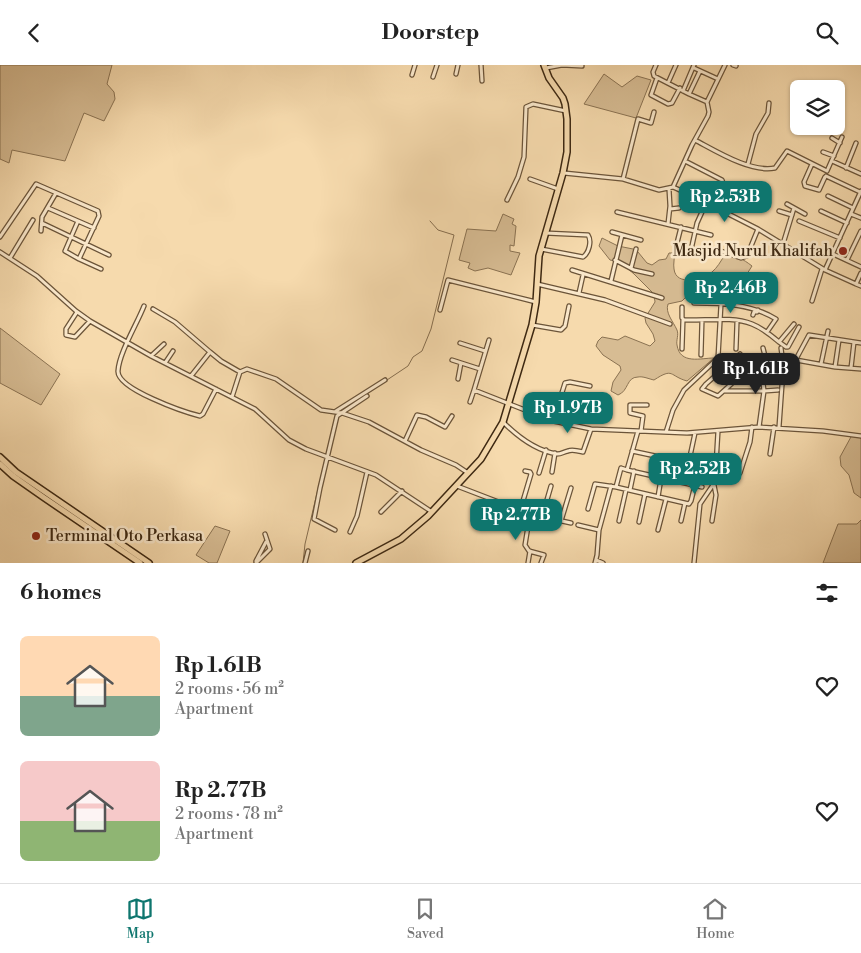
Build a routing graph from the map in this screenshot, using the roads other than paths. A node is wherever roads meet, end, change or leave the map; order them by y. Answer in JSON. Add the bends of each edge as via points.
{"nodes":[{"id":1,"x":415,"y":65,"type":"edge"},
{"id":2,"x":437,"y":65,"type":"edge"},
{"id":3,"x":458,"y":65,"type":"edge"},
{"id":4,"x":481,"y":65,"type":"edge"},
{"id":5,"x":582,"y":65,"type":"edge"},
{"id":6,"x":656,"y":65,"type":"edge"},
{"id":7,"x":676,"y":65,"type":"edge"},
{"id":8,"x":725,"y":65,"type":"edge"},
{"id":9,"x":544,"y":67,"type":"edge"},
{"id":10,"x":694,"y":67,"type":"edge"},
{"id":11,"x":700,"y":71,"type":"junction"},
{"id":12,"x":456,"y":73,"type":"dead end"},
{"id":13,"x":412,"y":75,"type":"dead end"},
{"id":14,"x":434,"y":77,"type":"dead end"},
{"id":15,"x":657,"y":77,"type":"junction"},
{"id":16,"x":718,"y":79,"type":"junction"},
{"id":17,"x":482,"y":81,"type":"dead end"},
{"id":18,"x":668,"y":83,"type":"junction"},
{"id":19,"x":681,"y":89,"type":"junction"},
{"id":20,"x":689,"y":94,"type":"junction"},
{"id":21,"x":707,"y":102,"type":"junction"},
{"id":22,"x":769,"y":103,"type":"dead end"},
{"id":23,"x":566,"y":111,"type":"junction"},
{"id":24,"x":654,"y":112,"type":"dead end"},
{"id":25,"x":842,"y":137,"type":"dead end"},
{"id":26,"x":832,"y":138,"type":"dead end"},
{"id":27,"x":694,"y":141,"type":"junction"},
{"id":28,"x":840,"y":143,"type":"junction"},
{"id":29,"x":856,"y":143,"type":"dead end"},
{"id":30,"x":823,"y":152,"type":"dead end"},
{"id":31,"x":834,"y":156,"type":"junction"},
{"id":32,"x":685,"y":161,"type":"junction"},
{"id":33,"x":832,"y":161,"type":"junction"},
{"id":34,"x":748,"y":164,"type":"junction"},
{"id":35,"x":812,"y":164,"type":"junction"},
{"id":36,"x":846,"y":168,"type":"junction"},
{"id":37,"x":827,"y":171,"type":"junction"},
{"id":38,"x":563,"y":173,"type":"junction"},
{"id":39,"x":861,"y":174,"type":"edge"},
{"id":40,"x":825,"y":177,"type":"junction"},
{"id":41,"x":530,"y":179,"type":"dead end"},
{"id":42,"x":623,"y":179,"type":"junction"},
{"id":43,"x":673,"y":187,"type":"junction"},
{"id":44,"x":558,"y":189,"type":"junction"},
{"id":45,"x":669,"y":189,"type":"junction"},
{"id":46,"x":861,"y":191,"type":"edge"},
{"id":47,"x":56,"y":193,"type":"junction"},
{"id":48,"x":828,"y":196,"type":"dead end"},
{"id":49,"x":507,"y":200,"type":"dead end"},
{"id":50,"x":706,"y":203,"type":"junction"},
{"id":51,"x":787,"y":204,"type":"dead end"},
{"id":52,"x":712,"y":205,"type":"junction"},
{"id":53,"x":48,"y":208,"type":"junction"},
{"id":54,"x":794,"y":208,"type":"junction"},
{"id":55,"x":853,"y":208,"type":"junction"},
{"id":56,"x":670,"y":209,"type":"junction"},
{"id":57,"x":678,"y":209,"type":"dead end"},
{"id":58,"x":779,"y":211,"type":"dead end"},
{"id":59,"x":821,"y":211,"type":"dead end"},
{"id":60,"x":617,"y":213,"type":"dead end"},
{"id":61,"x":805,"y":214,"type":"dead end"},
{"id":62,"x":851,"y":214,"type":"junction"},
{"id":63,"x":792,"y":215,"type":"junction"},
{"id":64,"x":861,"y":218,"type":"edge"},
{"id":65,"x":33,"y":220,"type":"dead end"},
{"id":66,"x":78,"y":221,"type":"junction"},
{"id":67,"x":799,"y":221,"type":"dead end"},
{"id":68,"x":42,"y":223,"type":"junction"},
{"id":69,"x":847,"y":223,"type":"junction"},
{"id":70,"x":668,"y":224,"type":"junction"},
{"id":71,"x":681,"y":227,"type":"junction"},
{"id":72,"x":94,"y":228,"type":"junction"},
{"id":73,"x":758,"y":229,"type":"junction"},
{"id":74,"x":694,"y":230,"type":"junction"},
{"id":75,"x":41,"y":231,"type":"dead end"},
{"id":76,"x":861,"y":231,"type":"edge"},
{"id":77,"x":612,"y":232,"type":"dead end"},
{"id":78,"x":545,"y":233,"type":"junction"},
{"id":79,"x":622,"y":235,"type":"junction"},
{"id":80,"x":710,"y":235,"type":"dead end"},
{"id":81,"x":0,"y":237,"type":"edge"},
{"id":82,"x":71,"y":237,"type":"junction"},
{"id":83,"x":840,"y":238,"type":"junction"},
{"id":84,"x":641,"y":239,"type":"dead end"},
{"id":85,"x":676,"y":243,"type":"dead end"},
{"id":86,"x":783,"y":243,"type":"junction"},
{"id":87,"x":87,"y":244,"type":"junction"},
{"id":88,"x":540,"y":249,"type":"junction"},
{"id":89,"x":636,"y":249,"type":"dead end"},
{"id":90,"x":691,"y":250,"type":"dead end"},
{"id":91,"x":718,"y":250,"type":"dead end"},
{"id":92,"x":0,"y":252,"type":"edge"},
{"id":93,"x":833,"y":254,"type":"junction"},
{"id":94,"x":109,"y":255,"type":"dead end"},
{"id":95,"x":10,"y":258,"type":"junction"},
{"id":96,"x":80,"y":259,"type":"junction"},
{"id":97,"x":848,"y":260,"type":"junction"},
{"id":98,"x":615,"y":261,"type":"junction"},
{"id":99,"x":861,"y":267,"type":"edge"},
{"id":100,"x":631,"y":268,"type":"junction"},
{"id":101,"x":101,"y":269,"type":"dead end"},
{"id":102,"x":824,"y":269,"type":"junction"},
{"id":103,"x":572,"y":270,"type":"dead end"},
{"id":104,"x":861,"y":273,"type":"edge"},
{"id":105,"x":652,"y":274,"type":"dead end"},
{"id":106,"x":583,"y":275,"type":"junction"},
{"id":107,"x":611,"y":281,"type":"junction"},
{"id":108,"x":537,"y":284,"type":"junction"},
{"id":109,"x":856,"y":284,"type":"junction"},
{"id":110,"x":861,"y":287,"type":"edge"},
{"id":111,"x":579,"y":293,"type":"junction"},
{"id":112,"x":662,"y":299,"type":"dead end"},
{"id":113,"x":812,"y":301,"type":"dead end"},
{"id":114,"x":536,"y":302,"type":"junction"},
{"id":115,"x":694,"y":303,"type":"dead end"},
{"id":116,"x":721,"y":304,"type":"junction"},
{"id":117,"x":569,"y":306,"type":"dead end"},
{"id":118,"x":144,"y":307,"type":"dead end"},
{"id":119,"x":682,"y":307,"type":"dead end"},
{"id":120,"x":152,"y":309,"type":"dead end"},
{"id":121,"x":440,"y":310,"type":"dead end"},
{"id":122,"x":758,"y":310,"type":"junction"},
{"id":123,"x":77,"y":313,"type":"junction"},
{"id":124,"x":754,"y":315,"type":"dead end"},
{"id":125,"x":683,"y":319,"type":"junction"},
{"id":126,"x":702,"y":320,"type":"junction"},
{"id":127,"x":720,"y":320,"type":"junction"},
{"id":128,"x":90,"y":321,"type":"junction"},
{"id":129,"x":737,"y":322,"type":"junction"},
{"id":130,"x":670,"y":324,"type":"dead end"},
{"id":131,"x":794,"y":324,"type":"dead end"},
{"id":132,"x":532,"y":325,"type":"junction"},
{"id":133,"x":799,"y":327,"type":"dead end"},
{"id":134,"x":828,"y":331,"type":"dead end"},
{"id":135,"x":767,"y":332,"type":"junction"},
{"id":136,"x":826,"y":338,"type":"junction"},
{"id":137,"x":489,"y":340,"type":"dead end"},
{"id":138,"x":839,"y":340,"type":"junction"},
{"id":139,"x":127,"y":342,"type":"junction"},
{"id":140,"x":779,"y":342,"type":"junction"},
{"id":141,"x":854,"y":342,"type":"junction"},
{"id":142,"x":460,"y":343,"type":"dead end"},
{"id":143,"x":861,"y":343,"type":"edge"},
{"id":144,"x":164,"y":344,"type":"dead end"},
{"id":145,"x":763,"y":348,"type":"dead end"},
{"id":146,"x":781,"y":348,"type":"dead end"},
{"id":147,"x":682,"y":349,"type":"dead end"},
{"id":148,"x":736,"y":349,"type":"dead end"},
{"id":149,"x":173,"y":351,"type":"dead end"},
{"id":150,"x":485,"y":351,"type":"junction"},
{"id":151,"x":210,"y":352,"type":"junction"},
{"id":152,"x":701,"y":355,"type":"dead end"},
{"id":153,"x":151,"y":357,"type":"junction"},
{"id":154,"x":452,"y":360,"type":"dead end"},
{"id":155,"x":796,"y":360,"type":"junction"},
{"id":156,"x":165,"y":363,"type":"junction"},
{"id":157,"x":461,"y":363,"type":"junction"},
{"id":158,"x":821,"y":364,"type":"junction"},
{"id":159,"x":836,"y":367,"type":"junction"},
{"id":160,"x":768,"y":368,"type":"junction"},
{"id":161,"x":851,"y":368,"type":"junction"},
{"id":162,"x":480,"y":369,"type":"junction"},
{"id":163,"x":861,"y":369,"type":"edge"},
{"id":164,"x":240,"y":372,"type":"junction"},
{"id":165,"x":743,"y":374,"type":"junction"},
{"id":166,"x":762,"y":374,"type":"junction"},
{"id":167,"x":191,"y":376,"type":"junction"},
{"id":168,"x":458,"y":379,"type":"dead end"},
{"id":169,"x":385,"y":380,"type":"dead end"},
{"id":170,"x":590,"y":385,"type":"dead end"},
{"id":171,"x":216,"y":389,"type":"junction"},
{"id":172,"x":474,"y":390,"type":"junction"},
{"id":173,"x":778,"y":390,"type":"dead end"},
{"id":174,"x":724,"y":391,"type":"junction"},
{"id":175,"x":764,"y":391,"type":"junction"},
{"id":176,"x":367,"y":396,"type":"dead end"},
{"id":177,"x":232,"y":397,"type":"junction"},
{"id":178,"x":470,"y":402,"type":"dead end"},
{"id":179,"x":509,"y":403,"type":"junction"},
{"id":180,"x":647,"y":405,"type":"dead end"},
{"id":181,"x":339,"y":412,"type":"junction"},
{"id":182,"x":452,"y":416,"type":"dead end"},
{"id":183,"x":553,"y":421,"type":"junction"},
{"id":184,"x":503,"y":422,"type":"junction"},
{"id":185,"x":752,"y":427,"type":"junction"},
{"id":186,"x":759,"y":427,"type":"junction"},
{"id":187,"x":774,"y":427,"type":"junction"},
{"id":188,"x":779,"y":427,"type":"junction"},
{"id":189,"x":591,"y":429,"type":"junction"},
{"id":190,"x":640,"y":431,"type":"junction"},
{"id":191,"x":718,"y":431,"type":"junction"},
{"id":192,"x":666,"y":432,"type":"junction"},
{"id":193,"x":695,"y":433,"type":"junction"},
{"id":194,"x":861,"y":436,"type":"edge"},
{"id":195,"x":405,"y":441,"type":"junction"},
{"id":196,"x":546,"y":450,"type":"junction"},
{"id":197,"x":632,"y":451,"type":"junction"},
{"id":198,"x":555,"y":453,"type":"junction"},
{"id":199,"x":770,"y":454,"type":"dead end"},
{"id":200,"x":326,"y":456,"type":"junction"},
{"id":201,"x":0,"y":457,"type":"edge"},
{"id":202,"x":670,"y":463,"type":"dead end"},
{"id":203,"x":0,"y":464,"type":"edge"},
{"id":204,"x":690,"y":464,"type":"junction"},
{"id":205,"x":698,"y":464,"type":"dead end"},
{"id":206,"x":627,"y":470,"type":"junction"},
{"id":207,"x":525,"y":471,"type":"dead end"},
{"id":208,"x":634,"y":471,"type":"junction"},
{"id":209,"x":367,"y":472,"type":"junction"},
{"id":210,"x":552,"y":472,"type":"dead end"},
{"id":211,"x":469,"y":473,"type":"junction"},
{"id":212,"x":538,"y":473,"type":"dead end"},
{"id":213,"x":740,"y":473,"type":"dead end"},
{"id":214,"x":661,"y":478,"type":"junction"},
{"id":215,"x":695,"y":485,"type":"junction"},
{"id":216,"x":714,"y":485,"type":"junction"},
{"id":217,"x":457,"y":486,"type":"junction"},
{"id":218,"x":551,"y":486,"type":"dead end"},
{"id":219,"x":611,"y":486,"type":"junction"},
{"id":220,"x":616,"y":487,"type":"junction"},
{"id":221,"x":702,"y":487,"type":"dead end"},
{"id":222,"x":570,"y":488,"type":"dead end"},
{"id":223,"x":628,"y":490,"type":"junction"},
{"id":224,"x":402,"y":491,"type":"junction"},
{"id":225,"x":645,"y":494,"type":"junction"},
{"id":226,"x":658,"y":497,"type":"junction"},
{"id":227,"x":666,"y":499,"type":"junction"},
{"id":228,"x":685,"y":503,"type":"junction"},
{"id":229,"x":588,"y":509,"type":"dead end"},
{"id":230,"x":520,"y":511,"type":"junction"},
{"id":231,"x":381,"y":512,"type":"dead end"},
{"id":232,"x":432,"y":512,"type":"junction"},
{"id":233,"x":530,"y":514,"type":"junction"},
{"id":234,"x":542,"y":517,"type":"junction"},
{"id":235,"x":561,"y":521,"type":"junction"},
{"id":236,"x":619,"y":521,"type":"dead end"},
{"id":237,"x":681,"y":521,"type":"dead end"},
{"id":238,"x":712,"y":521,"type":"dead end"},
{"id":239,"x":639,"y":522,"type":"dead end"},
{"id":240,"x":571,"y":523,"type":"dead end"},
{"id":241,"x":578,"y":525,"type":"dead end"},
{"id":242,"x":335,"y":530,"type":"dead end"},
{"id":243,"x":599,"y":530,"type":"junction"},
{"id":244,"x":658,"y":530,"type":"dead end"},
{"id":245,"x":350,"y":532,"type":"dead end"},
{"id":246,"x":265,"y":534,"type":"dead end"},
{"id":247,"x":266,"y":542,"type":"junction"},
{"id":248,"x":308,"y":551,"type":"dead end"},
{"id":249,"x":530,"y":551,"type":"junction"},
{"id":250,"x":596,"y":561,"type":"edge"},
{"id":251,"x":141,"y":562,"type":"edge"},
{"id":252,"x":149,"y":563,"type":"edge"},
{"id":253,"x":255,"y":563,"type":"edge"},
{"id":254,"x":305,"y":563,"type":"edge"},
{"id":255,"x":356,"y":563,"type":"edge"},
{"id":256,"x":528,"y":563,"type":"edge"},
{"id":257,"x":541,"y":563,"type":"edge"},
{"id":258,"x":603,"y":563,"type":"edge"},
{"id":259,"x":694,"y":563,"type":"edge"}],
"edges":[{"from":1,"to":13,"type":"street"},
{"from":2,"to":14,"type":"street"},
{"from":3,"to":12,"type":"street"},
{"from":4,"to":17,"type":"street"},
{"from":5,"to":9,"type":"street"},
{"from":6,"to":15,"type":"street","via":[[652,72]]},
{"from":7,"to":18,"type":"street"},
{"from":8,"to":16,"type":"street"},
{"from":9,"to":23,"type":"main road","via":[[563,98]]},
{"from":10,"to":11,"type":"street"},
{"from":10,"to":19,"type":"street"},
{"from":11,"to":16,"type":"street"},
{"from":11,"to":20,"type":"street"},
{"from":15,"to":18,"type":"street"},
{"from":15,"to":19,"type":"street","via":[[651,95],[668,104]]},
{"from":16,"to":21,"type":"street"},
{"from":18,"to":19,"type":"street"},
{"from":19,"to":20,"type":"street"},
{"from":20,"to":21,"type":"street"},
{"from":21,"to":27,"type":"street","via":[[709,112]]},
{"from":22,"to":34,"type":"street"},
{"from":23,"to":38,"type":"main road","via":[[567,152]]},
{"from":23,"to":49,"type":"street","via":[[530,104],[526,107],[524,157]]},
{"from":24,"to":42,"type":"street","via":[[650,123],[638,119]]},
{"from":25,"to":28,"type":"street"},
{"from":26,"to":28,"type":"street"},
{"from":27,"to":32,"type":"street"},
{"from":27,"to":34,"type":"street"},
{"from":28,"to":31,"type":"street"},
{"from":29,"to":36,"type":"street"},
{"from":30,"to":31,"type":"street"},
{"from":31,"to":33,"type":"street"},
{"from":32,"to":43,"type":"street"},
{"from":32,"to":52,"type":"street","via":[[722,180]]},
{"from":33,"to":36,"type":"street"},
{"from":33,"to":37,"type":"street"},
{"from":34,"to":35,"type":"street","via":[[764,169],[776,168],[787,151]]},
{"from":35,"to":37,"type":"street"},
{"from":35,"to":40,"type":"street","via":[[805,186],[819,190]]},
{"from":36,"to":39,"type":"street"},
{"from":37,"to":40,"type":"street"},
{"from":38,"to":42,"type":"street"},
{"from":38,"to":44,"type":"main road"},
{"from":40,"to":46,"type":"street"},
{"from":41,"to":44,"type":"street"},
{"from":42,"to":45,"type":"street","via":[[659,190]]},
{"from":43,"to":45,"type":"street"},
{"from":43,"to":50,"type":"street"},
{"from":44,"to":78,"type":"main road"},
{"from":45,"to":56,"type":"street"},
{"from":46,"to":55,"type":"street"},
{"from":47,"to":53,"type":"street"},
{"from":47,"to":72,"type":"street","via":[[98,211]]},
{"from":47,"to":81,"type":"street","via":[[35,185]]},
{"from":48,"to":55,"type":"street"},
{"from":50,"to":52,"type":"street"},
{"from":50,"to":74,"type":"street"},
{"from":51,"to":54,"type":"street"},
{"from":52,"to":73,"type":"street"},
{"from":53,"to":66,"type":"street"},
{"from":53,"to":68,"type":"street"},
{"from":54,"to":61,"type":"street"},
{"from":54,"to":63,"type":"street"},
{"from":55,"to":62,"type":"street"},
{"from":56,"to":57,"type":"street"},
{"from":56,"to":70,"type":"street"},
{"from":58,"to":63,"type":"street"},
{"from":59,"to":69,"type":"street"},
{"from":60,"to":70,"type":"street"},
{"from":62,"to":64,"type":"street"},
{"from":62,"to":69,"type":"street"},
{"from":63,"to":86,"type":"street"},
{"from":65,"to":95,"type":"street"},
{"from":66,"to":72,"type":"street"},
{"from":66,"to":82,"type":"street"},
{"from":67,"to":83,"type":"street"},
{"from":68,"to":75,"type":"street"},
{"from":68,"to":82,"type":"street"},
{"from":69,"to":83,"type":"street"},
{"from":70,"to":71,"type":"street"},
{"from":71,"to":74,"type":"street"},
{"from":71,"to":85,"type":"street"},
{"from":72,"to":87,"type":"street"},
{"from":73,"to":86,"type":"street"},
{"from":73,"to":91,"type":"street","via":[[747,256],[741,258]]},
{"from":74,"to":80,"type":"street"},
{"from":74,"to":90,"type":"street"},
{"from":76,"to":97,"type":"street"},
{"from":77,"to":79,"type":"street"},
{"from":78,"to":88,"type":"main road"},
{"from":78,"to":88,"type":"street","via":[[588,235],[589,249],[583,257]]},
{"from":79,"to":84,"type":"street"},
{"from":79,"to":98,"type":"street"},
{"from":82,"to":87,"type":"street"},
{"from":82,"to":96,"type":"street","via":[[65,251]]},
{"from":83,"to":93,"type":"street"},
{"from":86,"to":102,"type":"street"},
{"from":87,"to":94,"type":"street"},
{"from":87,"to":96,"type":"street"},
{"from":88,"to":108,"type":"main road"},
{"from":89,"to":100,"type":"street"},
{"from":92,"to":95,"type":"street"},
{"from":93,"to":97,"type":"street"},
{"from":93,"to":102,"type":"street"},
{"from":95,"to":123,"type":"street"},
{"from":96,"to":101,"type":"street"},
{"from":97,"to":99,"type":"street"},
{"from":98,"to":100,"type":"street"},
{"from":98,"to":107,"type":"street"},
{"from":100,"to":105,"type":"street"},
{"from":102,"to":109,"type":"street"},
{"from":102,"to":113,"type":"street"},
{"from":103,"to":106,"type":"street"},
{"from":104,"to":109,"type":"street"},
{"from":106,"to":107,"type":"street"},
{"from":106,"to":111,"type":"street"},
{"from":107,"to":112,"type":"street"},
{"from":108,"to":111,"type":"street"},
{"from":108,"to":114,"type":"main road"},
{"from":109,"to":110,"type":"street"},
{"from":111,"to":130,"type":"street"},
{"from":114,"to":121,"type":"street","via":[[448,279]]},
{"from":114,"to":132,"type":"main road"},
{"from":115,"to":116,"type":"street"},
{"from":116,"to":122,"type":"street"},
{"from":116,"to":127,"type":"street"},
{"from":117,"to":132,"type":"street","via":[[565,326],[561,330]]},
{"from":118,"to":139,"type":"street"},
{"from":119,"to":125,"type":"street"},
{"from":120,"to":151,"type":"street","via":[[171,319]]},
{"from":122,"to":124,"type":"street"},
{"from":122,"to":135,"type":"street","via":[[776,319]]},
{"from":123,"to":128,"type":"street"},
{"from":123,"to":128,"type":"street","via":[[66,329],[66,335],[75,337]]},
{"from":125,"to":126,"type":"street"},
{"from":125,"to":147,"type":"street"},
{"from":126,"to":127,"type":"street"},
{"from":126,"to":152,"type":"street"},
{"from":127,"to":129,"type":"street"},
{"from":127,"to":192,"type":"street","via":[[718,358],[684,390]]},
{"from":128,"to":139,"type":"street"},
{"from":129,"to":135,"type":"street","via":[[751,324]]},
{"from":129,"to":148,"type":"street"},
{"from":131,"to":140,"type":"street"},
{"from":132,"to":179,"type":"main road"},
{"from":133,"to":140,"type":"street","via":[[788,347]]},
{"from":134,"to":136,"type":"street"},
{"from":135,"to":140,"type":"street"},
{"from":136,"to":138,"type":"street"},
{"from":136,"to":155,"type":"street","via":[[809,335]]},
{"from":136,"to":158,"type":"street"},
{"from":137,"to":150,"type":"street"},
{"from":138,"to":141,"type":"street"},
{"from":138,"to":159,"type":"street"},
{"from":139,"to":153,"type":"street"},
{"from":139,"to":171,"type":"street","via":[[118,375],[149,398],[200,416]]},
{"from":141,"to":143,"type":"street"},
{"from":141,"to":161,"type":"street"},
{"from":142,"to":150,"type":"street"},
{"from":144,"to":153,"type":"street"},
{"from":145,"to":160,"type":"street"},
{"from":146,"to":160,"type":"street","via":[[784,363]]},
{"from":149,"to":156,"type":"street"},
{"from":150,"to":162,"type":"street"},
{"from":151,"to":164,"type":"street"},
{"from":151,"to":167,"type":"street"},
{"from":153,"to":156,"type":"street"},
{"from":154,"to":157,"type":"street"},
{"from":155,"to":158,"type":"street"},
{"from":155,"to":188,"type":"street","via":[[781,389]]},
{"from":156,"to":167,"type":"street"},
{"from":157,"to":162,"type":"street"},
{"from":157,"to":168,"type":"street"},
{"from":158,"to":159,"type":"street"},
{"from":159,"to":161,"type":"street"},
{"from":160,"to":166,"type":"street"},
{"from":161,"to":163,"type":"street"},
{"from":162,"to":172,"type":"street"},
{"from":164,"to":177,"type":"street"},
{"from":164,"to":181,"type":"street","via":[[245,369],[276,379],[321,411]]},
{"from":165,"to":166,"type":"street"},
{"from":165,"to":174,"type":"street"},
{"from":165,"to":174,"type":"street","via":[[750,366],[740,354],[702,389],[716,397]]},
{"from":166,"to":175,"type":"street"},
{"from":167,"to":171,"type":"street"},
{"from":169,"to":181,"type":"street"},
{"from":170,"to":183,"type":"street","via":[[565,383]]},
{"from":171,"to":177,"type":"street"},
{"from":172,"to":178,"type":"street"},
{"from":172,"to":179,"type":"street"},
{"from":173,"to":175,"type":"street"},
{"from":174,"to":175,"type":"street"},
{"from":175,"to":186,"type":"street"},
{"from":176,"to":181,"type":"street"},
{"from":177,"to":200,"type":"street","via":[[261,413],[289,440]]},
{"from":179,"to":183,"type":"street"},
{"from":179,"to":184,"type":"main road"},
{"from":180,"to":190,"type":"street","via":[[630,405],[630,413],[643,416]]},
{"from":181,"to":195,"type":"street","via":[[379,426]]},
{"from":181,"to":200,"type":"street"},
{"from":182,"to":195,"type":"street","via":[[445,427],[417,415]]},
{"from":183,"to":189,"type":"street"},
{"from":184,"to":196,"type":"street","via":[[522,439]]},
{"from":184,"to":211,"type":"main road"},
{"from":185,"to":186,"type":"street"},
{"from":185,"to":191,"type":"street"},
{"from":185,"to":213,"type":"street"},
{"from":186,"to":187,"type":"street"},
{"from":187,"to":188,"type":"street"},
{"from":187,"to":199,"type":"street"},
{"from":188,"to":194,"type":"street"},
{"from":189,"to":190,"type":"street"},
{"from":189,"to":198,"type":"street","via":[[583,452]]},
{"from":190,"to":192,"type":"street"},
{"from":190,"to":197,"type":"street"},
{"from":191,"to":193,"type":"street"},
{"from":191,"to":216,"type":"street"},
{"from":192,"to":193,"type":"street"},
{"from":193,"to":204,"type":"street"},
{"from":195,"to":211,"type":"street"},
{"from":196,"to":198,"type":"street"},
{"from":196,"to":212,"type":"street"},
{"from":197,"to":206,"type":"street"},
{"from":197,"to":214,"type":"street","via":[[663,458]]},
{"from":198,"to":210,"type":"street"},
{"from":200,"to":209,"type":"street"},
{"from":200,"to":242,"type":"street","via":[[314,519]]},
{"from":201,"to":251,"type":"main road"},
{"from":202,"to":204,"type":"street"},
{"from":203,"to":251,"type":"main road","via":[[43,497]]},
{"from":204,"to":205,"type":"street"},
{"from":206,"to":208,"type":"street"},
{"from":206,"to":220,"type":"street","via":[[621,468]]},
{"from":207,"to":230,"type":"street","via":[[531,474]]},
{"from":208,"to":214,"type":"street"},
{"from":208,"to":223,"type":"street"},
{"from":209,"to":224,"type":"street"},
{"from":209,"to":245,"type":"street","via":[[358,516]]},
{"from":211,"to":217,"type":"main road"},
{"from":214,"to":215,"type":"street"},
{"from":214,"to":226,"type":"street"},
{"from":215,"to":221,"type":"street"},
{"from":215,"to":228,"type":"street","via":[[692,501]]},
{"from":216,"to":238,"type":"street","via":[[716,495]]},
{"from":216,"to":259,"type":"street","via":[[700,504]]},
{"from":217,"to":230,"type":"street"},
{"from":217,"to":232,"type":"main road"},
{"from":218,"to":234,"type":"street"},
{"from":219,"to":220,"type":"street"},
{"from":219,"to":229,"type":"street","via":[[595,484]]},
{"from":219,"to":243,"type":"street"},
{"from":220,"to":223,"type":"street"},
{"from":222,"to":235,"type":"street"},
{"from":223,"to":225,"type":"street"},
{"from":223,"to":236,"type":"street"},
{"from":224,"to":231,"type":"street"},
{"from":224,"to":232,"type":"street"},
{"from":225,"to":226,"type":"street"},
{"from":225,"to":239,"type":"street"},
{"from":226,"to":227,"type":"street"},
{"from":227,"to":228,"type":"street"},
{"from":227,"to":244,"type":"street"},
{"from":228,"to":237,"type":"street"},
{"from":230,"to":233,"type":"street"},
{"from":232,"to":255,"type":"main road","via":[[401,539]]},
{"from":233,"to":234,"type":"street"},
{"from":233,"to":249,"type":"street","via":[[525,545]]},
{"from":234,"to":235,"type":"street"},
{"from":235,"to":240,"type":"street"},
{"from":241,"to":243,"type":"street"},
{"from":243,"to":250,"type":"street"},
{"from":246,"to":247,"type":"street"},
{"from":247,"to":253,"type":"street"},
{"from":247,"to":253,"type":"street","via":[[270,549]]},
{"from":248,"to":254,"type":"street"},
{"from":249,"to":256,"type":"street"},
{"from":249,"to":257,"type":"street","via":[[544,555]]},
{"from":250,"to":258,"type":"street"},
{"from":251,"to":252,"type":"main road"}]}
